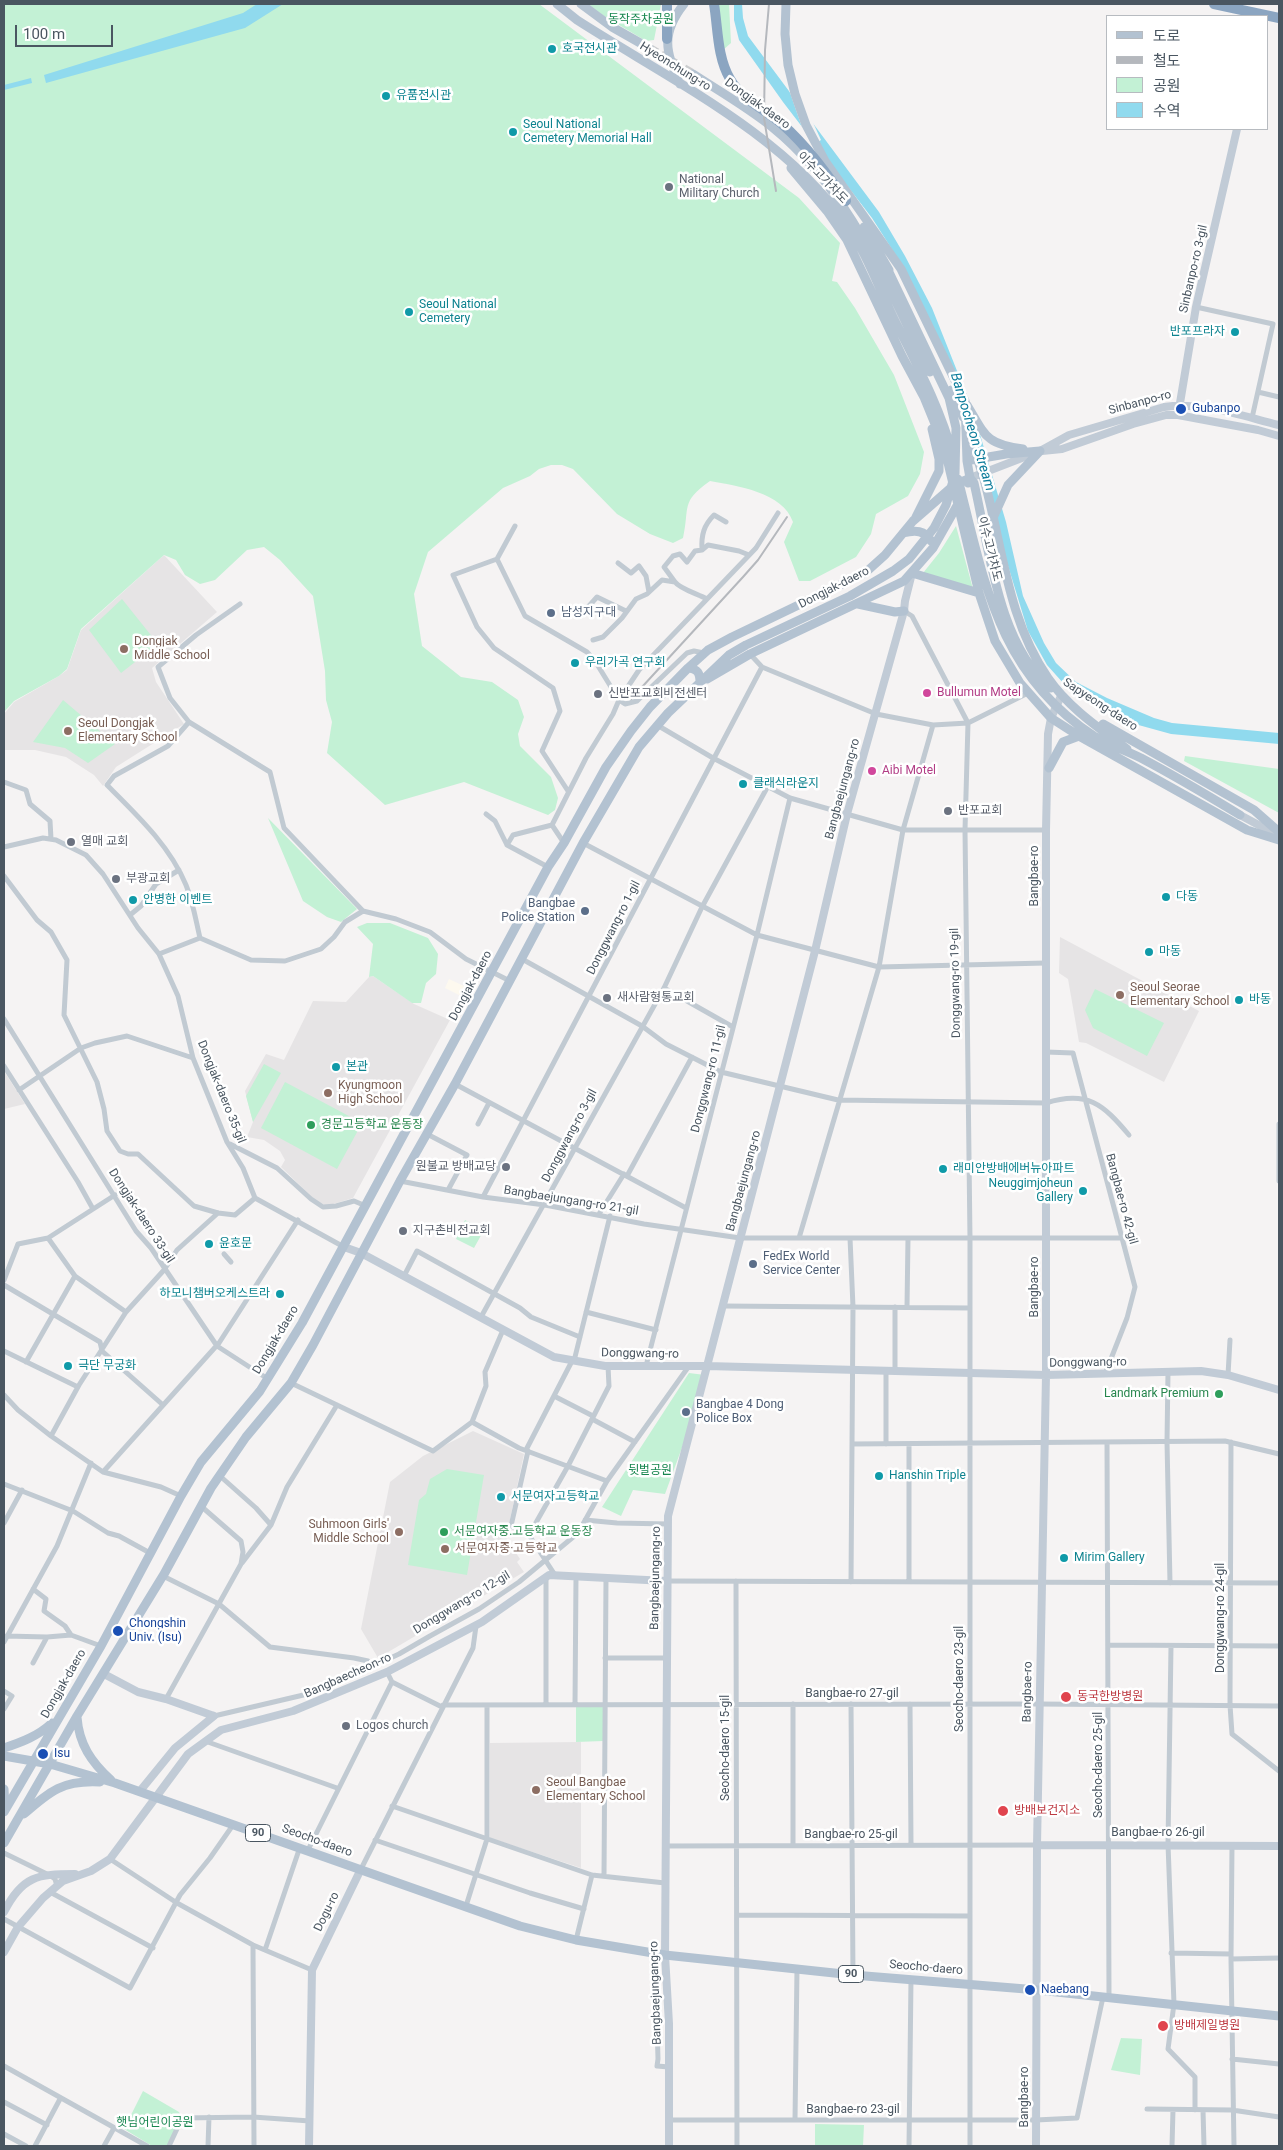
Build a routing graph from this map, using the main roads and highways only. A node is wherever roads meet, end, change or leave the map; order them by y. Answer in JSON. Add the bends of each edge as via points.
{"nodes":[{"id":1,"x":557,"y":4,"type":"edge"},
{"id":2,"x":581,"y":4,"type":"edge"},
{"id":3,"x":667,"y":4,"type":"edge"},
{"id":4,"x":684,"y":4,"type":"edge"},
{"id":5,"x":714,"y":4,"type":"edge"},
{"id":6,"x":786,"y":4,"type":"edge"},
{"id":7,"x":1214,"y":4,"type":"edge"},
{"id":8,"x":1263,"y":15,"type":"edge"},
{"id":9,"x":667,"y":39,"type":"junction"},
{"id":10,"x":649,"y":48,"type":"tunnel mouth"},
{"id":11,"x":692,"y":74,"type":"tunnel mouth"},
{"id":12,"x":680,"y":84,"type":"junction"},
{"id":13,"x":779,"y":152,"type":"junction"},
{"id":14,"x":823,"y":180,"type":"junction"},
{"id":15,"x":846,"y":201,"type":"junction"},
{"id":16,"x":876,"y":230,"type":"junction"},
{"id":17,"x":886,"y":266,"type":"junction"},
{"id":18,"x":905,"y":293,"type":"junction"},
{"id":19,"x":924,"y":397,"type":"junction"},
{"id":20,"x":965,"y":401,"type":"junction"},
{"id":21,"x":1040,"y":451,"type":"junction"},
{"id":22,"x":971,"y":460,"type":"junction"},
{"id":23,"x":972,"y":481,"type":"junction"},
{"id":24,"x":954,"y":485,"type":"junction"},
{"id":25,"x":958,"y":505,"type":"junction"},
{"id":26,"x":913,"y":522,"type":"junction"},
{"id":27,"x":903,"y":533,"type":"junction"},
{"id":28,"x":986,"y":537,"type":"junction"},
{"id":29,"x":933,"y":548,"type":"junction"},
{"id":30,"x":912,"y":573,"type":"junction"},
{"id":31,"x":979,"y":593,"type":"junction"},
{"id":32,"x":858,"y":604,"type":"junction"},
{"id":33,"x":904,"y":611,"type":"road end"},
{"id":34,"x":688,"y":668,"type":"junction"},
{"id":35,"x":700,"y":683,"type":"junction"},
{"id":36,"x":1052,"y":716,"type":"junction"},
{"id":37,"x":1100,"y":726,"type":"junction"},
{"id":38,"x":1114,"y":731,"type":"junction"},
{"id":39,"x":1079,"y":736,"type":"junction"},
{"id":40,"x":1093,"y":744,"type":"junction"},
{"id":41,"x":1139,"y":758,"type":"junction"},
{"id":42,"x":1048,"y":768,"type":"road end"},
{"id":43,"x":1240,"y":815,"type":"road end"},
{"id":44,"x":1279,"y":832,"type":"edge"},
{"id":45,"x":1279,"y":838,"type":"edge"},
{"id":46,"x":62,"y":1714,"type":"junction"},
{"id":47,"x":77,"y":1716,"type":"junction"},
{"id":48,"x":4,"y":1748,"type":"edge"},
{"id":49,"x":4,"y":1756,"type":"edge"},
{"id":50,"x":34,"y":1762,"type":"junction"},
{"id":51,"x":50,"y":1764,"type":"junction"},
{"id":52,"x":115,"y":1783,"type":"junction"},
{"id":53,"x":4,"y":1789,"type":"edge"},
{"id":54,"x":4,"y":1811,"type":"edge"},
{"id":55,"x":18,"y":1819,"type":"junction"},
{"id":56,"x":4,"y":1843,"type":"edge"},
{"id":57,"x":1278,"y":2015,"type":"edge"}],
"edges":[{"from":1,"to":12,"type":"main road","name":"Hyeonchung-ro","via":[[577,20]]},
{"from":2,"to":10,"type":"main road","name":"Hyeonchung-ro"},
{"from":3,"to":9,"type":"highway"},
{"from":4,"to":9,"type":"main road"},
{"from":5,"to":15,"type":"highway","via":[[721,56],[730,79],[800,141]]},
{"from":6,"to":16,"type":"main road","name":"Dongjak-daero","via":[[785,34],[799,108],[816,145]]},
{"from":7,"to":8,"type":"highway"},
{"from":9,"to":12,"type":"main road","via":[[669,58]]},
{"from":11,"to":14,"type":"main road","name":"Dongjak-daero","via":[[773,128]]},
{"from":12,"to":13,"type":"main road","name":"Hyeonchung-ro"},
{"from":13,"to":19,"type":"main road","name":"Dongjak-daero","via":[[847,240]]},
{"from":13,"to":41,"type":"main road","name":"이수고가차도","via":[[832,204],[847,225],[929,389],[948,436],[987,590],[1017,657],[1034,682],[1070,718],[1107,744]]},
{"from":14,"to":15,"type":"main road"},
{"from":14,"to":22,"type":"main road","via":[[843,205],[870,251]]},
{"from":15,"to":17,"type":"main road"},
{"from":16,"to":18,"type":"main road"},
{"from":16,"to":20,"type":"main road","via":[[902,269]]},
{"from":17,"to":18,"type":"main road"},
{"from":17,"to":35,"type":"main road","name":"Dongjak-daero","via":[[949,398],[956,428],[955,474],[946,505],[921,545],[893,571],[850,596],[746,645],[715,666]]},
{"from":18,"to":41,"type":"main road","name":"이수고가차도","via":[[963,418],[985,483],[1011,600],[1029,646],[1048,679],[1073,705]]},
{"from":19,"to":24,"type":"main road","name":"Dongjak-daero","via":[[944,446]]},
{"from":19,"to":26,"type":"main road","name":"Dongjak-daero","via":[[939,471]]},
{"from":20,"to":21,"type":"main road","via":[[987,438],[1000,445]]},
{"from":20,"to":22,"type":"main road"},
{"from":21,"to":22,"type":"main road"},
{"from":21,"to":28,"type":"main road","via":[[1008,485]]},
{"from":22,"to":23,"type":"main road"},
{"from":23,"to":24,"type":"main road","name":"Dongjak-daero"},
{"from":23,"to":25,"type":"main road","name":"Dongjak-daero"},
{"from":23,"to":28,"type":"main road","name":"Sapyeong-daero"},
{"from":24,"to":25,"type":"main road","name":"Dongjak-daero"},
{"from":24,"to":26,"type":"main road","name":"Dongjak-daero"},
{"from":25,"to":29,"type":"main road","name":"Dongjak-daero"},
{"from":25,"to":31,"type":"main road"},
{"from":26,"to":27,"type":"main road","name":"Dongjak-daero"},
{"from":27,"to":29,"type":"main road","via":[[917,531],[926,534]]},
{"from":27,"to":34,"type":"main road","name":"Dongjak-daero","via":[[865,573],[756,624],[704,653]]},
{"from":28,"to":38,"type":"main road","name":"Sapyeong-daero","via":[[998,595],[1021,650],[1042,681]]},
{"from":29,"to":30,"type":"main road","name":"Dongjak-daero"},
{"from":30,"to":31,"type":"main road"},
{"from":30,"to":32,"type":"main road","name":"Dongjak-daero","via":[[893,587]]},
{"from":31,"to":36,"type":"main road","via":[[995,641],[1020,683]]},
{"from":32,"to":33,"type":"main road"},
{"from":32,"to":35,"type":"main road","name":"Dongjak-daero","via":[[750,654]]},
{"from":34,"to":35,"type":"main road","via":[[695,668],[700,674]]},
{"from":34,"to":46,"type":"main road","name":"Dongjak-daero","via":[[650,707],[606,767],[548,867],[302,1323],[268,1379],[201,1462]]},
{"from":35,"to":47,"type":"main road","name":"Dongjak-daero","via":[[639,747],[313,1345],[291,1382],[246,1437],[220,1476]]},
{"from":36,"to":37,"type":"main road","via":[[1068,715]]},
{"from":36,"to":39,"type":"main road"},
{"from":37,"to":38,"type":"main road"},
{"from":37,"to":40,"type":"main road","via":[[1094,726],[1085,734]]},
{"from":38,"to":44,"type":"main road","name":"Sapyeong-daero","via":[[1254,810]]},
{"from":39,"to":40,"type":"main road"},
{"from":39,"to":42,"type":"main road","via":[[1063,742]]},
{"from":40,"to":45,"type":"main road","via":[[1247,830]]},
{"from":41,"to":43,"type":"main road","name":"이수고가차도"},
{"from":46,"to":48,"type":"main road","via":[[44,1731]]},
{"from":46,"to":50,"type":"main road","name":"Dongjak-daero"},
{"from":47,"to":51,"type":"main road","name":"Dongjak-daero"},
{"from":47,"to":52,"type":"main road","via":[[82,1743],[89,1757]]},
{"from":49,"to":50,"type":"main road","number":"90"},
{"from":50,"to":51,"type":"main road","number":"90"},
{"from":50,"to":54,"type":"main road","name":"Dongjak-daero"},
{"from":51,"to":52,"type":"main road","name":"Seocho-daero","number":"90"},
{"from":51,"to":55,"type":"main road","name":"Dongjak-daero"},
{"from":52,"to":55,"type":"main road","via":[[82,1781],[66,1784],[49,1792]]},
{"from":52,"to":57,"type":"main road","name":"Seocho-daero","number":"90","via":[[520,1926],[576,1940],[797,1969]]},
{"from":53,"to":54,"type":"main road"},
{"from":55,"to":56,"type":"main road","name":"Dongjak-daero"}]}
